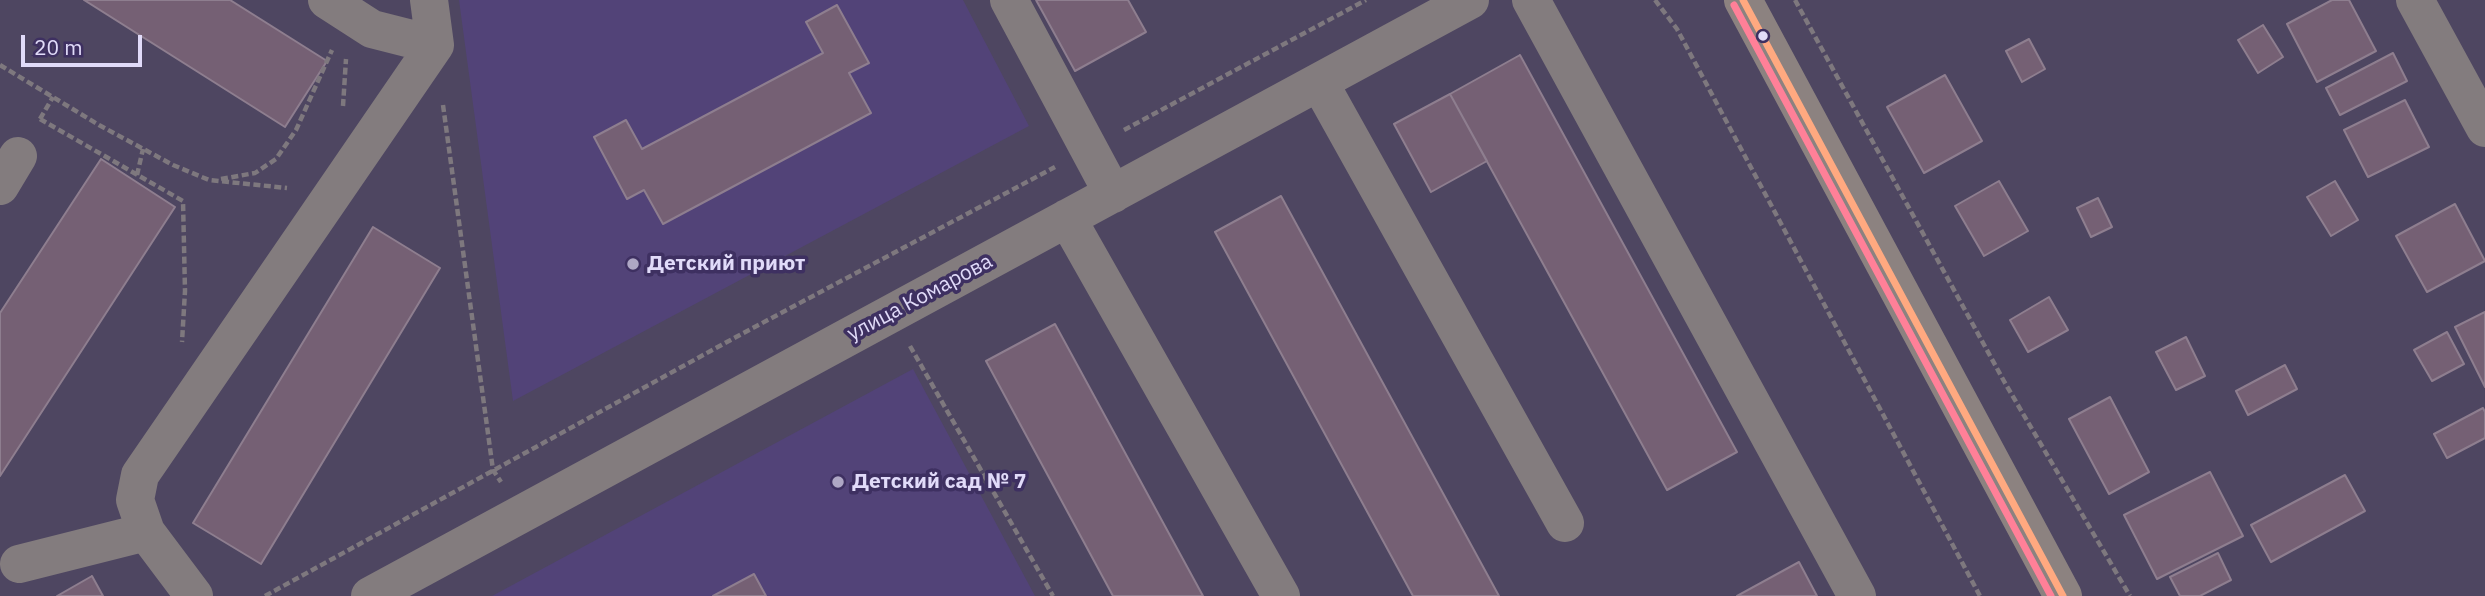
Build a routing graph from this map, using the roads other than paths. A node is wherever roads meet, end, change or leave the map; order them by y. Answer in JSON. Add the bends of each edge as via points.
{"nodes":[{"id":1,"x":429,"y":0,"type":"edge"},
{"id":2,"x":1009,"y":0,"type":"edge"},
{"id":3,"x":1470,"y":0,"type":"edge"},
{"id":4,"x":1531,"y":0,"type":"edge"},
{"id":5,"x":1743,"y":0,"type":"edge"},
{"id":6,"x":2415,"y":0,"type":"edge"},
{"id":7,"x":338,"y":7,"type":"edge"},
{"id":8,"x":435,"y":45,"type":"junction"},
{"id":9,"x":1319,"y":82,"type":"junction"},
{"id":10,"x":2485,"y":128,"type":"edge"},
{"id":11,"x":1113,"y":194,"type":"junction"},
{"id":12,"x":1067,"y":218,"type":"junction"},
{"id":13,"x":1565,"y":523,"type":"dead end"},
{"id":14,"x":146,"y":532,"type":"junction"},
{"id":15,"x":19,"y":564,"type":"dead end"},
{"id":16,"x":194,"y":596,"type":"edge"},
{"id":17,"x":370,"y":596,"type":"edge"},
{"id":18,"x":1281,"y":596,"type":"edge"},
{"id":19,"x":1857,"y":596,"type":"edge"},
{"id":20,"x":2063,"y":596,"type":"edge"}],
"edges":[{"from":1,"to":8,"type":"street"},
{"from":2,"to":11,"type":"street"},
{"from":3,"to":9,"type":"street","name":"улица Комарова"},
{"from":4,"to":19,"type":"street"},
{"from":5,"to":20,"type":"main road"},
{"from":6,"to":10,"type":"street"},
{"from":7,"to":8,"type":"street","via":[[372,29]]},
{"from":8,"to":14,"type":"street","via":[[140,474],[135,500]]},
{"from":9,"to":11,"type":"street","name":"улица Комарова"},
{"from":9,"to":13,"type":"street"},
{"from":11,"to":12,"type":"street","name":"улица Комарова"},
{"from":12,"to":17,"type":"street","name":"улица Комарова"},
{"from":12,"to":18,"type":"street"},
{"from":14,"to":15,"type":"street"},
{"from":14,"to":16,"type":"street"}]}
